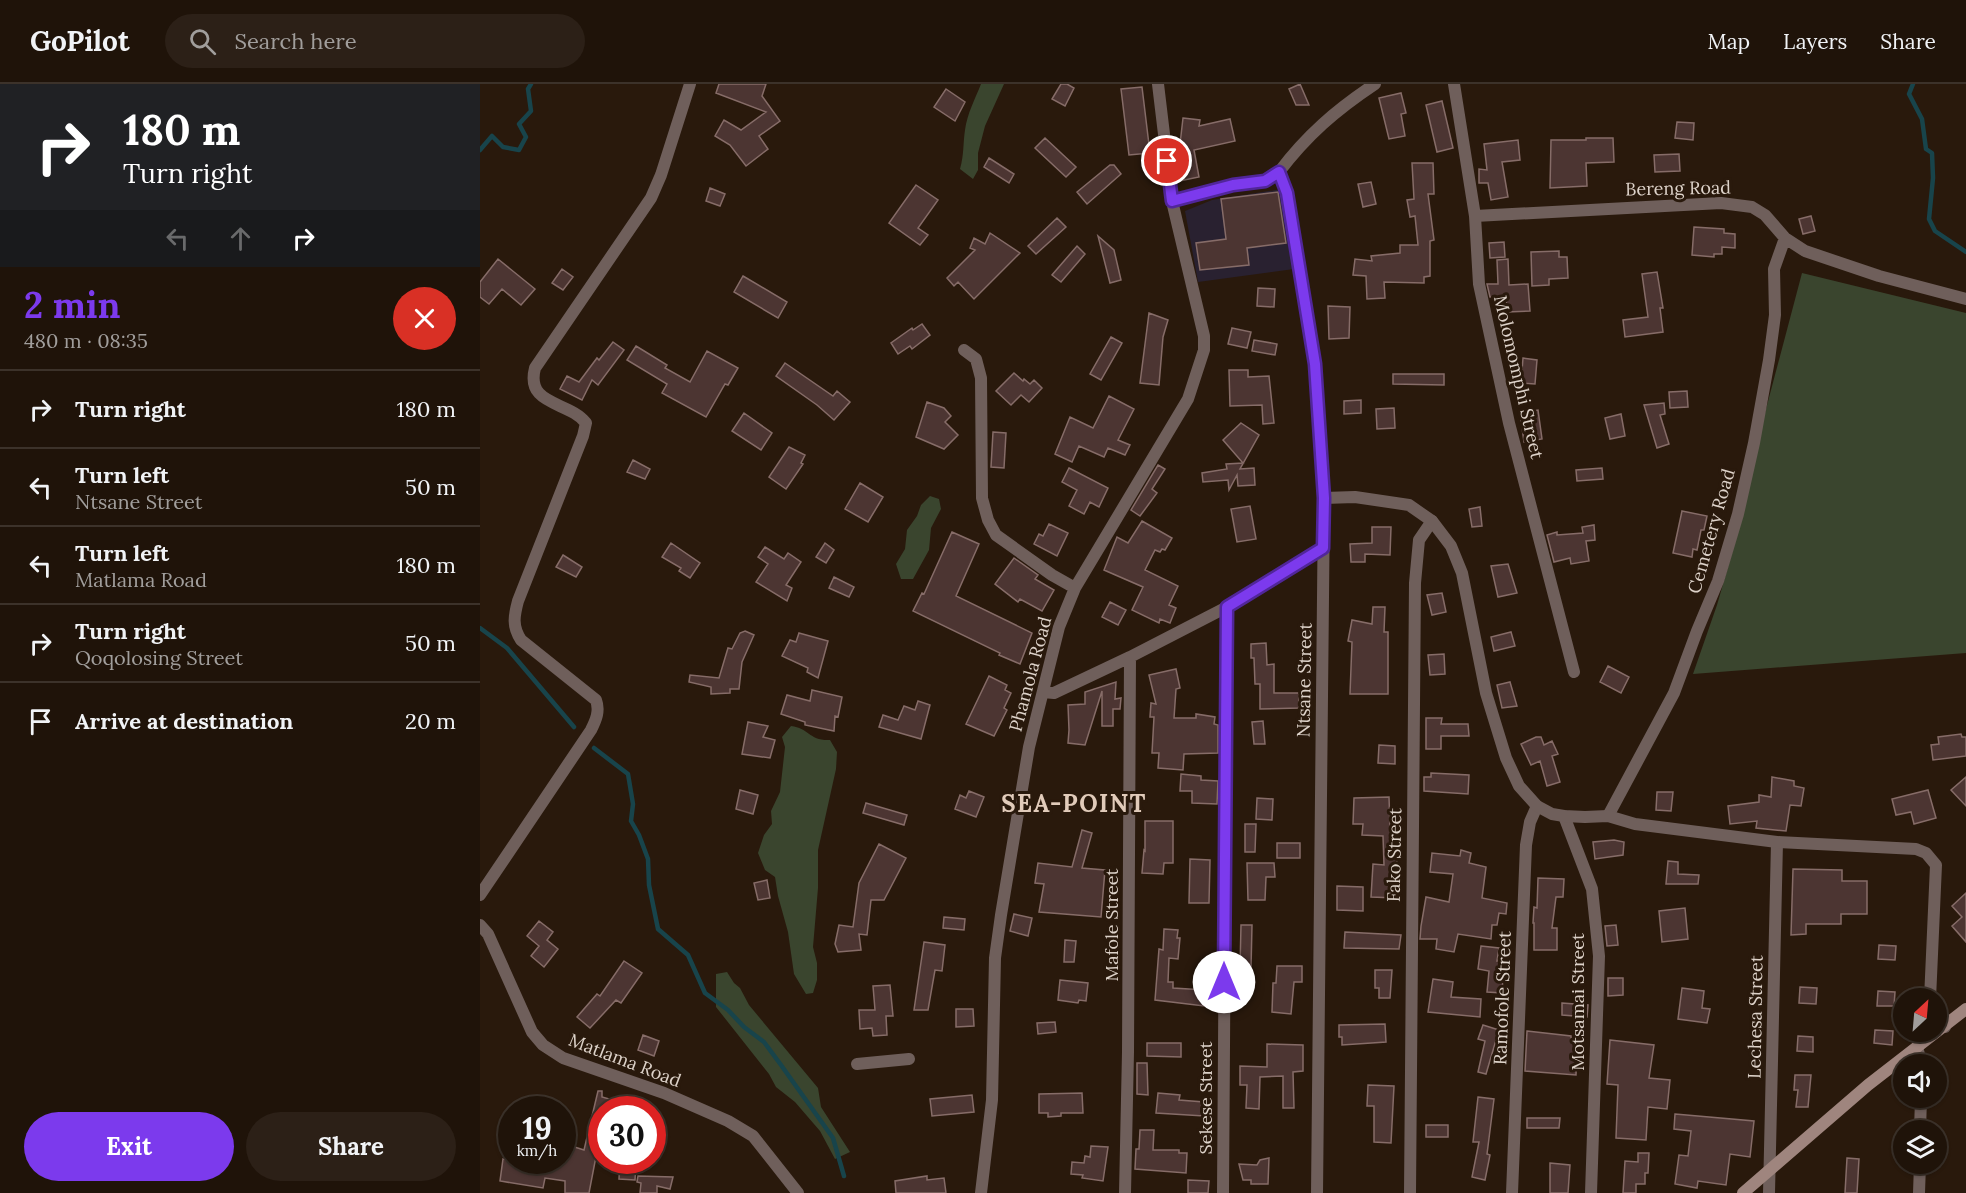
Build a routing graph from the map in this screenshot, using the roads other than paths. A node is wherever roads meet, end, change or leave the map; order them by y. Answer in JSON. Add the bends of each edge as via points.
{"nodes":[{"id":1,"x":690,"y":84,"type":"edge"},
{"id":2,"x":1158,"y":84,"type":"edge"},
{"id":3,"x":1375,"y":84,"type":"edge"},
{"id":4,"x":1454,"y":84,"type":"edge"},
{"id":5,"x":1279,"y":172,"type":"junction"},
{"id":6,"x":1172,"y":201,"type":"junction"},
{"id":7,"x":1475,"y":216,"type":"junction"},
{"id":8,"x":1785,"y":238,"type":"junction"},
{"id":9,"x":1966,"y":299,"type":"edge"},
{"id":10,"x":964,"y":350,"type":"dead end"},
{"id":11,"x":1324,"y":498,"type":"junction"},
{"id":12,"x":1432,"y":521,"type":"junction"},
{"id":13,"x":1323,"y":548,"type":"junction"},
{"id":14,"x":1075,"y":588,"type":"junction"},
{"id":15,"x":1227,"y":607,"type":"junction"},
{"id":16,"x":1130,"y":657,"type":"junction"},
{"id":17,"x":1574,"y":672,"type":"dead end"},
{"id":18,"x":1043,"y":692,"type":"junction"},
{"id":19,"x":1537,"y":806,"type":"junction"},
{"id":20,"x":1564,"y":816,"type":"junction"},
{"id":21,"x":1608,"y":816,"type":"junction"},
{"id":22,"x":1777,"y":842,"type":"junction"},
{"id":23,"x":480,"y":895,"type":"edge"},
{"id":24,"x":480,"y":925,"type":"edge"},
{"id":25,"x":1930,"y":988,"type":"edge"},
{"id":26,"x":1966,"y":1009,"type":"edge"},
{"id":27,"x":1947,"y":1025,"type":"edge"},
{"id":28,"x":1924,"y":1042,"type":"edge"},
{"id":29,"x":1917,"y":1047,"type":"junction"},
{"id":30,"x":1919,"y":1054,"type":"edge"},
{"id":31,"x":909,"y":1059,"type":"dead end"},
{"id":32,"x":857,"y":1064,"type":"dead end"},
{"id":33,"x":1769,"y":1171,"type":"junction"},
{"id":34,"x":1920,"y":1174,"type":"edge"},
{"id":35,"x":798,"y":1193,"type":"edge"},
{"id":36,"x":981,"y":1193,"type":"edge"},
{"id":37,"x":1125,"y":1193,"type":"edge"},
{"id":38,"x":1223,"y":1193,"type":"edge"},
{"id":39,"x":1317,"y":1193,"type":"edge"},
{"id":40,"x":1410,"y":1193,"type":"edge"},
{"id":41,"x":1512,"y":1193,"type":"edge"},
{"id":42,"x":1591,"y":1193,"type":"edge"},
{"id":43,"x":1743,"y":1193,"type":"edge"},
{"id":44,"x":1768,"y":1193,"type":"edge"},
{"id":45,"x":1919,"y":1193,"type":"edge"}],
"edges":[{"from":1,"to":23,"type":"street","via":[[651,198],[535,368],[534,384],[539,394],[586,423],[518,601],[514,629],[521,640],[596,700],[597,712],[591,730]]},
{"from":2,"to":6,"type":"street","name":"Phamola Road"},
{"from":3,"to":5,"type":"street","via":[[1316,129]]},
{"from":4,"to":7,"type":"street","name":"Molomomphi Street"},
{"from":5,"to":6,"type":"street","via":[[1265,181]]},
{"from":5,"to":11,"type":"street","name":"Ntsane Street","via":[[1287,193],[1315,364]]},
{"from":6,"to":14,"type":"street","name":"Phamola Road","via":[[1204,350],[1188,399]]},
{"from":7,"to":8,"type":"street","name":"Bereng Road","via":[[1721,202],[1752,207],[1765,215]]},
{"from":7,"to":17,"type":"street","name":"Molomomphi Street","via":[[1479,284],[1506,411]]},
{"from":8,"to":9,"type":"street","name":"Bereng Road","via":[[1805,251],[1848,266]]},
{"from":8,"to":21,"type":"street","name":"Cemetery Road","via":[[1774,269],[1775,315],[1754,443],[1718,582],[1674,693]]},
{"from":10,"to":14,"type":"street","via":[[976,359],[981,378],[982,498],[988,520],[996,534]]},
{"from":11,"to":12,"type":"street","via":[[1354,497],[1409,505]]},
{"from":11,"to":13,"type":"street","name":"Ntsane Street"},
{"from":12,"to":19,"type":"street","via":[[1451,546],[1462,573],[1486,693],[1506,758],[1519,786]]},
{"from":12,"to":40,"type":"street","name":"Fako Street","via":[[1419,540],[1415,583]]},
{"from":13,"to":15,"type":"street"},
{"from":13,"to":39,"type":"street","name":"Ntsane Street"},
{"from":14,"to":18,"type":"street","name":"Phamola Road","via":[[1059,627]]},
{"from":15,"to":16,"type":"street"},
{"from":15,"to":38,"type":"street","name":"Sekese Street"},
{"from":16,"to":18,"type":"street","via":[[1054,693]]},
{"from":16,"to":37,"type":"street","name":"Mafole Street"},
{"from":18,"to":36,"type":"street","name":"Phamola Road","via":[[1029,747],[1000,915],[995,958],[992,1100]]},
{"from":19,"to":20,"type":"street"},
{"from":19,"to":41,"type":"street","name":"Ramofole Street","via":[[1526,845]]},
{"from":20,"to":21,"type":"street"},
{"from":20,"to":42,"type":"street","name":"Motsamai Street","via":[[1592,889],[1599,956]]},
{"from":21,"to":22,"type":"street","via":[[1635,824]]},
{"from":22,"to":25,"type":"street","via":[[1916,849],[1933,859],[1936,864]]},
{"from":22,"to":33,"type":"street","name":"Lechesa Street"},
{"from":24,"to":35,"type":"street","name":"Matlama Road","via":[[488,934],[532,1032],[543,1045],[562,1058],[645,1086],[728,1121],[753,1136]]},
{"from":26,"to":27,"type":"main road"},
{"from":28,"to":29,"type":"main road"},
{"from":29,"to":30,"type":"street"},
{"from":29,"to":33,"type":"main road"},
{"from":31,"to":32,"type":"street"},
{"from":33,"to":43,"type":"main road"},
{"from":33,"to":44,"type":"street","name":"Lechesa Street"},
{"from":34,"to":45,"type":"street"}]}
